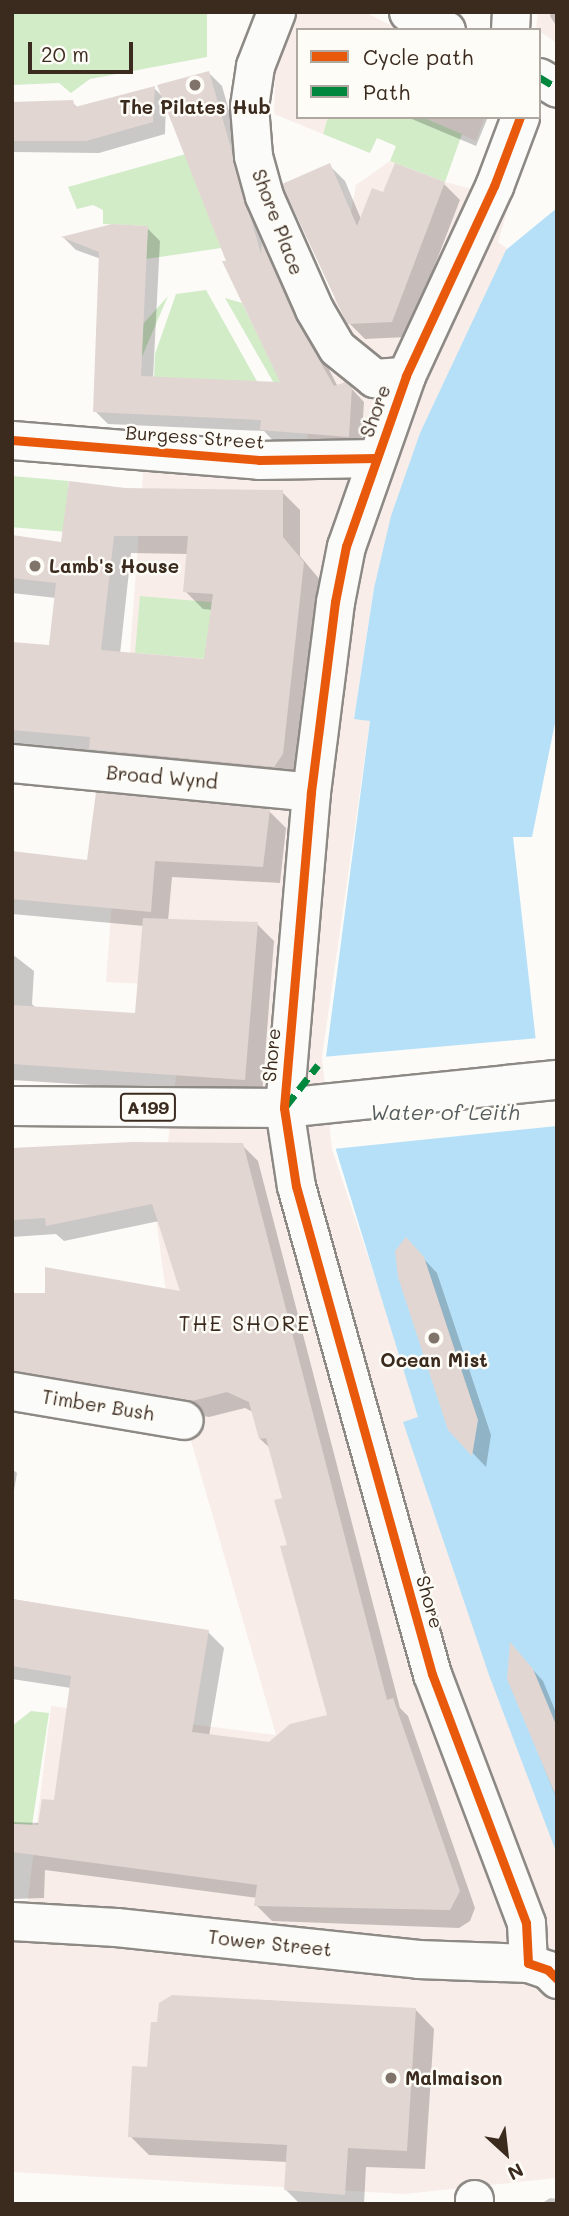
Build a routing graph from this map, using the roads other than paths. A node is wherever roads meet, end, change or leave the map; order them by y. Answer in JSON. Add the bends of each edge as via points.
{"nodes":[{"id":1,"x":276,"y":12,"type":"edge"},
{"id":2,"x":408,"y":12,"type":"edge"},
{"id":3,"x":442,"y":28,"type":"edge"},
{"id":4,"x":541,"y":78,"type":"edge"},
{"id":5,"x":557,"y":88,"type":"edge"},
{"id":6,"x":519,"y":119,"type":"edge"},
{"id":7,"x":406,"y":376,"type":"junction"},
{"id":8,"x":12,"y":440,"type":"edge"},
{"id":9,"x":376,"y":458,"type":"junction"},
{"id":10,"x":12,"y":763,"type":"edge"},
{"id":11,"x":311,"y":792,"type":"junction"},
{"id":12,"x":557,"y":1080,"type":"edge"},
{"id":13,"x":12,"y":1106,"type":"edge"},
{"id":14,"x":284,"y":1108,"type":"junction"},
{"id":15,"x":12,"y":1391,"type":"edge"},
{"id":16,"x":184,"y":1420,"type":"dead end"},
{"id":17,"x":12,"y":1921,"type":"edge"},
{"id":18,"x":542,"y":1971,"type":"edge"}],
"edges":[{"from":1,"to":7,"type":"street","name":"Shore Place","via":[[255,66],[249,106],[253,156],[264,196],[314,309],[337,348],[374,378]]},
{"from":2,"to":3,"type":"street"},
{"from":4,"to":5,"type":"street"},
{"from":6,"to":7,"type":"street","name":"Shore","via":[[494,186]]},
{"from":7,"to":9,"type":"street","name":"Shore"},
{"from":8,"to":9,"type":"street","name":"Burgess Street","via":[[259,460]]},
{"from":9,"to":11,"type":"street","name":"Shore","via":[[346,546],[335,602]]},
{"from":10,"to":11,"type":"street","name":"Broad Wynd"},
{"from":11,"to":14,"type":"street","name":"Shore"},
{"from":12,"to":14,"type":"main road","number":"A199"},
{"from":13,"to":14,"type":"main road","number":"A199"},
{"from":14,"to":18,"type":"street","name":"Shore","via":[[296,1186],[432,1674]]},
{"from":15,"to":16,"type":"street","name":"Timber Bush"},
{"from":17,"to":18,"type":"street","name":"Tower Street","via":[[116,1927]]}]}
